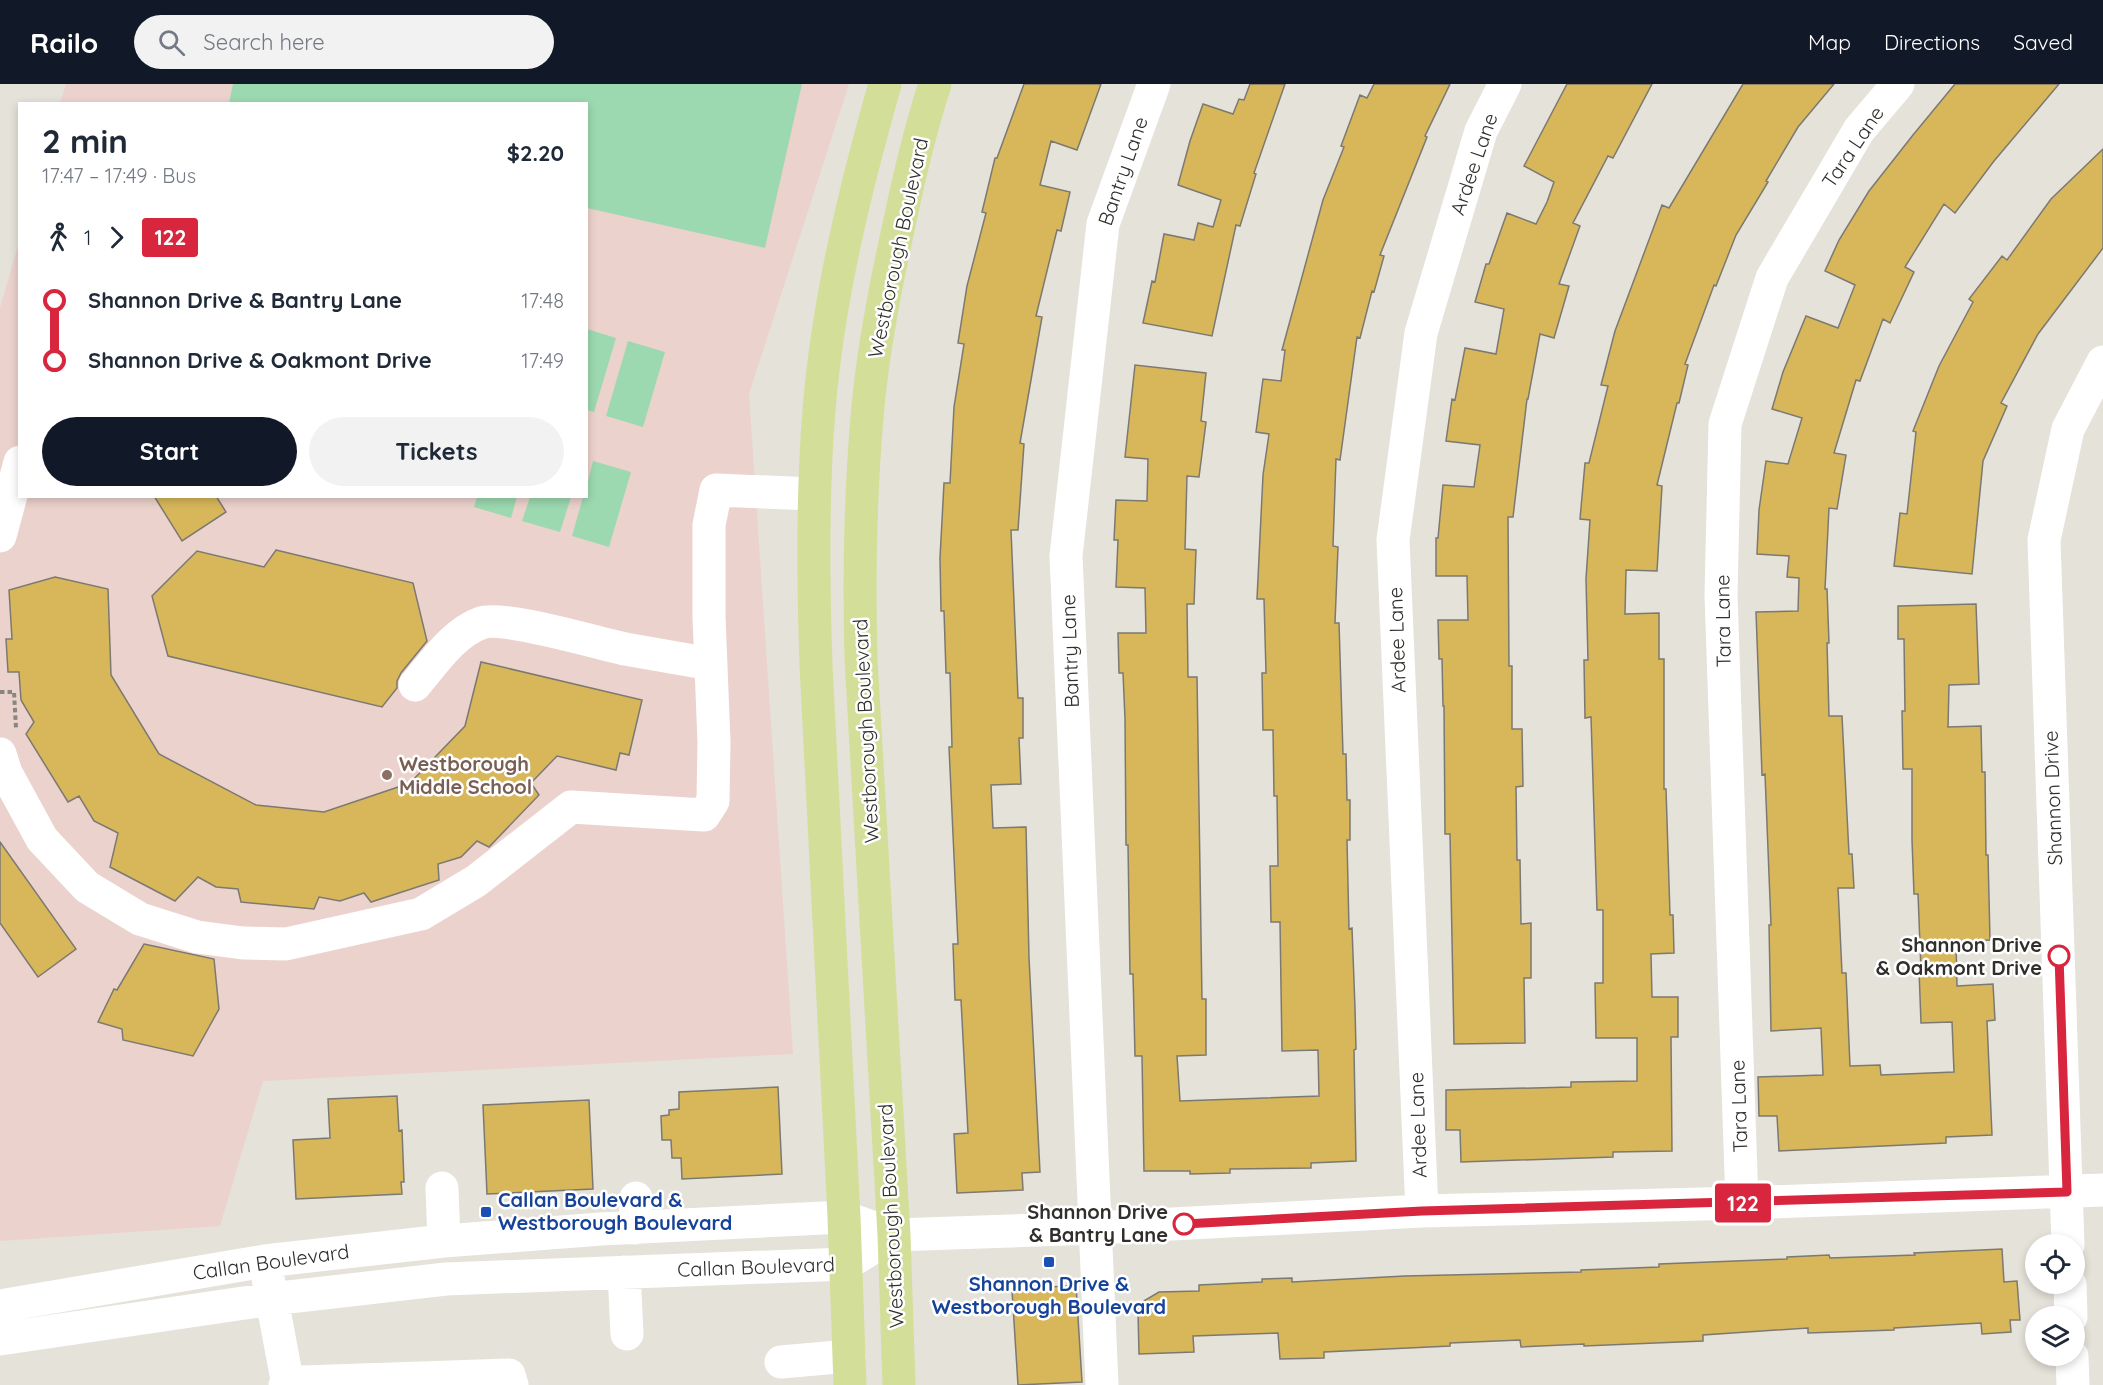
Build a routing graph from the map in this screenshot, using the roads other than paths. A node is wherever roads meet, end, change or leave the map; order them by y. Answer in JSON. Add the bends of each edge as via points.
{"nodes":[{"id":1,"x":885,"y":84,"type":"edge"},
{"id":2,"x":935,"y":84,"type":"edge"},
{"id":3,"x":1154,"y":84,"type":"edge"},
{"id":4,"x":1505,"y":84,"type":"edge"},
{"id":5,"x":1898,"y":84,"type":"edge"},
{"id":6,"x":2103,"y":362,"type":"edge"},
{"id":7,"x":18,"y":469,"type":"edge"},
{"id":8,"x":814,"y":494,"type":"junction"},
{"id":9,"x":0,"y":536,"type":"edge"},
{"id":10,"x":711,"y":664,"type":"junction"},
{"id":11,"x":415,"y":686,"type":"dead end"},
{"id":12,"x":8,"y":743,"type":"edge"},
{"id":13,"x":442,"y":1188,"type":"dead end"},
{"id":14,"x":2103,"y":1190,"type":"edge"},
{"id":15,"x":2067,"y":1192,"type":"junction"},
{"id":16,"x":1742,"y":1203,"type":"junction"},
{"id":17,"x":1422,"y":1211,"type":"junction"},
{"id":18,"x":844,"y":1217,"type":"junction"},
{"id":19,"x":1095,"y":1228,"type":"junction"},
{"id":20,"x":2068,"y":1234,"type":"edge"},
{"id":21,"x":894,"y":1235,"type":"junction"},
{"id":22,"x":444,"y":1241,"type":"junction"},
{"id":23,"x":265,"y":1261,"type":"junction"},
{"id":24,"x":846,"y":1264,"type":"junction"},
{"id":25,"x":624,"y":1272,"type":"junction"},
{"id":26,"x":271,"y":1299,"type":"junction"},
{"id":27,"x":0,"y":1306,"type":"edge"},
{"id":28,"x":627,"y":1334,"type":"dead end"},
{"id":29,"x":0,"y":1339,"type":"edge"},
{"id":30,"x":781,"y":1362,"type":"dead end"},
{"id":31,"x":2072,"y":1366,"type":"edge"},
{"id":32,"x":850,"y":1370,"type":"edge"},
{"id":33,"x":431,"y":1381,"type":"edge"},
{"id":34,"x":364,"y":1382,"type":"edge"},
{"id":35,"x":287,"y":1385,"type":"edge"},
{"id":36,"x":512,"y":1385,"type":"edge"},
{"id":37,"x":899,"y":1385,"type":"edge"},
{"id":38,"x":1102,"y":1385,"type":"edge"},
{"id":39,"x":2073,"y":1385,"type":"edge"}],
"edges":[{"from":1,"to":8,"type":"main road","via":[[846,234],[830,322]]},
{"from":2,"to":21,"type":"main road","name":"Westborough Boulevard","via":[[912,165],[878,330],[861,503],[861,659]]},
{"from":3,"to":19,"type":"street","name":"Bantry Lane","via":[[1103,224],[1066,556]]},
{"from":4,"to":17,"type":"street","name":"Ardee Lane","via":[[1481,131],[1421,333],[1393,540]]},
{"from":5,"to":16,"type":"street","name":"Tara Lane","via":[[1859,130],[1772,278],[1725,424],[1721,595]]},
{"from":6,"to":15,"type":"street","name":"Shannon Drive","via":[[2068,429],[2044,540]]},
{"from":7,"to":9,"type":"street"},
{"from":8,"to":10,"type":"street","via":[[716,490],[709,525]]},
{"from":8,"to":18,"type":"main road","via":[[816,665]]},
{"from":10,"to":11,"type":"street","via":[[492,622],[480,623],[457,637]]},
{"from":10,"to":12,"type":"street","via":[[713,801],[704,815],[570,807],[476,881],[421,914],[286,944],[197,937],[140,919],[87,887],[42,839],[6,773]]},
{"from":13,"to":22,"type":"street"},
{"from":14,"to":15,"type":"street"},
{"from":15,"to":16,"type":"street"},
{"from":15,"to":20,"type":"street","name":"Shannon Drive"},
{"from":16,"to":17,"type":"street"},
{"from":17,"to":19,"type":"street"},
{"from":18,"to":21,"type":"street","name":"Callan Boulevard"},
{"from":18,"to":22,"type":"street","name":"Callan Boulevard","via":[[635,1213]]},
{"from":18,"to":24,"type":"main road"},
{"from":19,"to":21,"type":"street"},
{"from":19,"to":38,"type":"street","name":"Bantry Lane"},
{"from":21,"to":24,"type":"street","name":"Callan Boulevard"},
{"from":21,"to":37,"type":"main road","name":"Westborough Boulevard"},
{"from":22,"to":23,"type":"street","name":"Callan Boulevard"},
{"from":23,"to":26,"type":"street"},
{"from":23,"to":27,"type":"street","name":"Callan Boulevard"},
{"from":24,"to":25,"type":"street","name":"Callan Boulevard"},
{"from":24,"to":32,"type":"main road"},
{"from":25,"to":26,"type":"street","name":"Callan Boulevard","via":[[446,1279]]},
{"from":25,"to":28,"type":"street"},
{"from":26,"to":29,"type":"street","name":"Callan Boulevard"},
{"from":26,"to":35,"type":"street"},
{"from":30,"to":32,"type":"street"},
{"from":31,"to":39,"type":"street"},
{"from":33,"to":34,"type":"street"},
{"from":33,"to":36,"type":"street","via":[[509,1375]]},
{"from":34,"to":35,"type":"street"}]}
